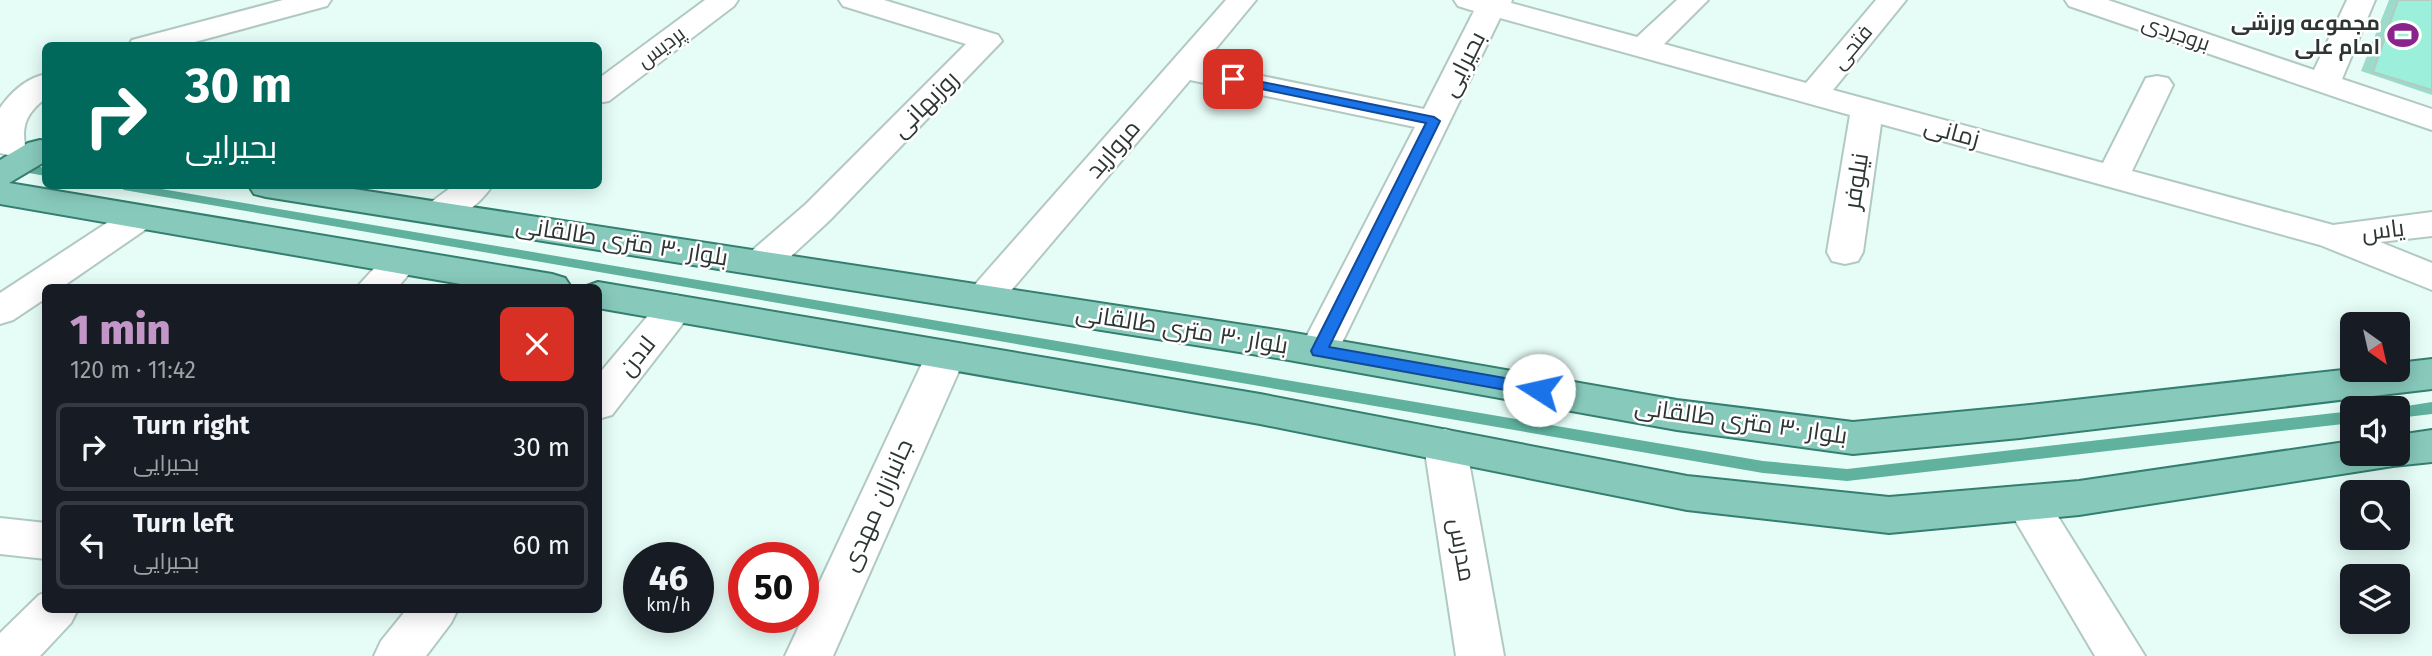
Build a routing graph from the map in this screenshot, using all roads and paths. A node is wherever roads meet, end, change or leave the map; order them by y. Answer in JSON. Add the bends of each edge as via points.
{"nodes":[{"id":1,"x":317,"y":0,"type":"edge"},
{"id":2,"x":724,"y":0,"type":"edge"},
{"id":3,"x":853,"y":0,"type":"edge"},
{"id":4,"x":1242,"y":0,"type":"edge"},
{"id":5,"x":1694,"y":0,"type":"edge"},
{"id":6,"x":1892,"y":0,"type":"edge"},
{"id":7,"x":2079,"y":0,"type":"edge"},
{"id":8,"x":2361,"y":0,"type":"edge"},
{"id":9,"x":1486,"y":2,"type":"edge"},
{"id":10,"x":158,"y":42,"type":"edge"},
{"id":11,"x":1643,"y":48,"type":"junction"},
{"id":12,"x":1182,"y":69,"type":"junction"},
{"id":13,"x":42,"y":72,"type":"edge"},
{"id":14,"x":0,"y":83,"type":"edge"},
{"id":15,"x":2324,"y":83,"type":"junction"},
{"id":16,"x":2158,"y":85,"type":"dead end"},
{"id":17,"x":42,"y":86,"type":"edge"},
{"id":18,"x":602,"y":91,"type":"edge"},
{"id":19,"x":1813,"y":94,"type":"junction"},
{"id":20,"x":1867,"y":109,"type":"junction"},
{"id":21,"x":2432,"y":120,"type":"edge"},
{"id":22,"x":1434,"y":121,"type":"junction"},
{"id":23,"x":19,"y":153,"type":"edge"},
{"id":24,"x":2113,"y":176,"type":"junction"},
{"id":25,"x":285,"y":189,"type":"edge"},
{"id":26,"x":471,"y":189,"type":"edge"},
{"id":27,"x":0,"y":192,"type":"edge"},
{"id":28,"x":439,"y":213,"type":"junction"},
{"id":29,"x":141,"y":217,"type":"junction"},
{"id":30,"x":2432,"y":224,"type":"edge"},
{"id":31,"x":2333,"y":237,"type":"junction"},
{"id":32,"x":1845,"y":253,"type":"dead end"},
{"id":33,"x":402,"y":261,"type":"junction"},
{"id":34,"x":761,"y":263,"type":"junction"},
{"id":35,"x":2432,"y":276,"type":"edge"},
{"id":36,"x":379,"y":284,"type":"edge"},
{"id":37,"x":535,"y":284,"type":"edge"},
{"id":38,"x":602,"y":296,"type":"edge"},
{"id":39,"x":984,"y":298,"type":"junction"},
{"id":40,"x":675,"y":308,"type":"junction"},
{"id":41,"x":0,"y":311,"type":"edge"},
{"id":42,"x":1319,"y":351,"type":"junction"},
{"id":43,"x":946,"y":355,"type":"junction"},
{"id":44,"x":2432,"y":374,"type":"edge"},
{"id":45,"x":602,"y":399,"type":"edge"},
{"id":46,"x":1445,"y":445,"type":"junction"},
{"id":47,"x":2432,"y":446,"type":"edge"},
{"id":48,"x":2410,"y":449,"type":"edge"},
{"id":49,"x":2340,"y":459,"type":"edge"},
{"id":50,"x":2027,"y":503,"type":"junction"},
{"id":51,"x":0,"y":536,"type":"edge"},
{"id":52,"x":42,"y":541,"type":"edge"},
{"id":53,"x":51,"y":613,"type":"edge"},
{"id":54,"x":432,"y":613,"type":"edge"},
{"id":55,"x":9,"y":656,"type":"edge"},
{"id":56,"x":398,"y":656,"type":"edge"},
{"id":57,"x":809,"y":656,"type":"edge"},
{"id":58,"x":1480,"y":656,"type":"edge"},
{"id":59,"x":2122,"y":656,"type":"edge"}],
"edges":[{"from":1,"to":10,"type":"street"},
{"from":2,"to":18,"type":"street","name":"پردیس"},
{"from":3,"to":34,"type":"street","name":"روزبهانی","via":[[987,41],[818,212]]},
{"from":4,"to":12,"type":"street","name":"مروارید"},
{"from":5,"to":11,"type":"street"},
{"from":6,"to":19,"type":"street","name":"فتحی"},
{"from":7,"to":15,"type":"street","name":"بروجردی"},
{"from":8,"to":15,"type":"street"},
{"from":9,"to":11,"type":"street","name":"زمانی"},
{"from":9,"to":22,"type":"street","name":"بحیرایی"},
{"from":11,"to":19,"type":"street","name":"زمانی"},
{"from":12,"to":22,"type":"street","name":"بحیرایی"},
{"from":12,"to":39,"type":"street","name":"مروارید"},
{"from":13,"to":14,"type":"street"},
{"from":15,"to":21,"type":"street","name":"بروجردی"},
{"from":16,"to":24,"type":"street"},
{"from":17,"to":23,"type":"street","via":[[17,106],[8,120],[5,133]]},
{"from":19,"to":20,"type":"street","name":"زمانی"},
{"from":20,"to":24,"type":"street","name":"زمانی"},
{"from":20,"to":32,"type":"street","name":"نیلوفر"},
{"from":22,"to":42,"type":"street","name":"بحیرایی"},
{"from":24,"to":31,"type":"street","name":"زمانی"},
{"from":25,"to":28,"type":"main road","name":"بلوار ۳۰ متری طالقانی"},
{"from":26,"to":28,"type":"street"},
{"from":27,"to":29,"type":"main road"},
{"from":28,"to":34,"type":"main road","name":"بلوار ۳۰ متری طالقانی"},
{"from":29,"to":33,"type":"main road"},
{"from":29,"to":41,"type":"street"},
{"from":30,"to":31,"type":"street","name":"یاس"},
{"from":31,"to":35,"type":"street","name":"زمانی"},
{"from":33,"to":36,"type":"street"},
{"from":33,"to":37,"type":"main road"},
{"from":34,"to":39,"type":"main road","name":"بلوار ۳۰ متری طالقانی"},
{"from":38,"to":40,"type":"main road"},
{"from":39,"to":42,"type":"main road","name":"بلوار ۳۰ متری طالقانی"},
{"from":40,"to":43,"type":"main road"},
{"from":40,"to":45,"type":"street","name":"لادن"},
{"from":42,"to":44,"type":"main road","name":"بلوار ۳۰ متری طالقانی","via":[[1677,415],[1853,438]]},
{"from":43,"to":46,"type":"main road"},
{"from":43,"to":57,"type":"street","name":"جانبازان مهدی"},
{"from":46,"to":50,"type":"main road","via":[[1687,493],[1889,515]]},
{"from":46,"to":58,"type":"street","name":"مدرس"},
{"from":47,"to":48,"type":"main road"},
{"from":49,"to":50,"type":"main road"},
{"from":50,"to":59,"type":"street"},
{"from":51,"to":52,"type":"street"},
{"from":53,"to":55,"type":"street"},
{"from":54,"to":56,"type":"street"}]}
